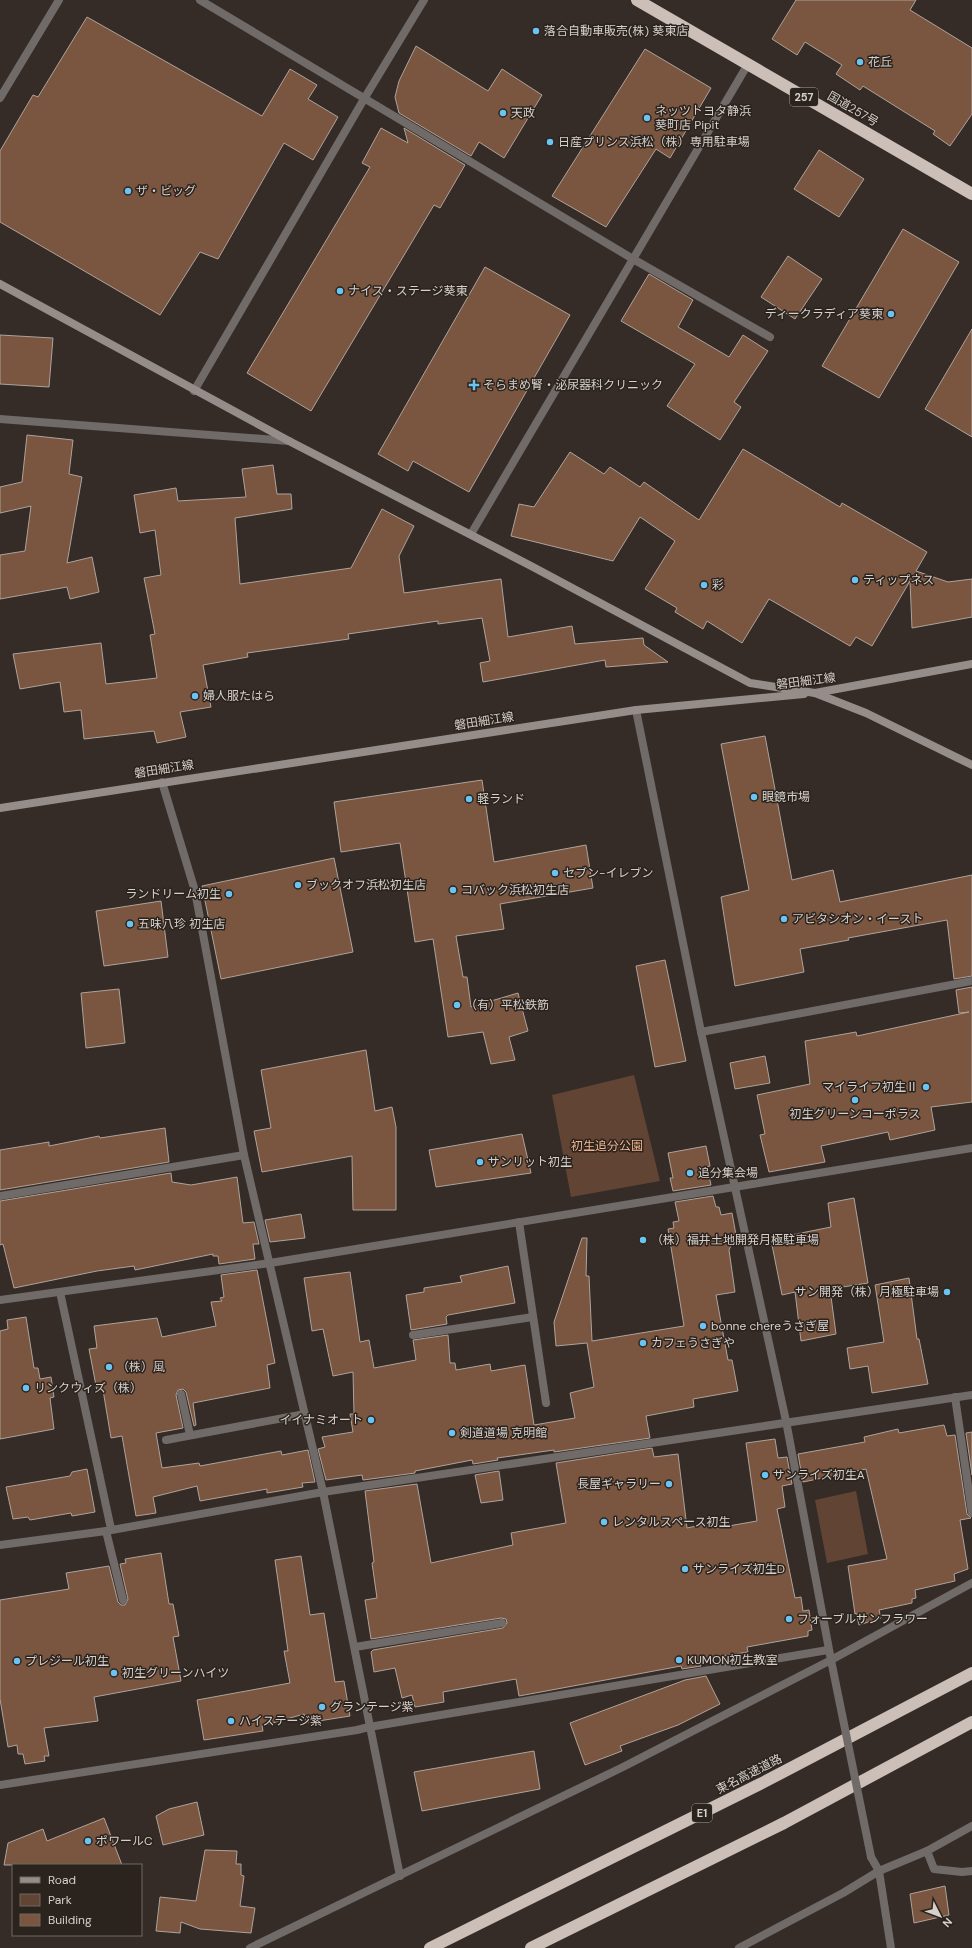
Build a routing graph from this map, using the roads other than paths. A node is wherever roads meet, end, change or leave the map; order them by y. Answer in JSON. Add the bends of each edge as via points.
{"nodes":[{"id":1,"x":59,"y":0,"type":"edge"},
{"id":2,"x":200,"y":0,"type":"edge"},
{"id":3,"x":424,"y":0,"type":"edge"},
{"id":4,"x":637,"y":0,"type":"edge"},
{"id":5,"x":748,"y":64,"type":"junction"},
{"id":6,"x":0,"y":98,"type":"edge"},
{"id":7,"x":364,"y":99,"type":"junction"},
{"id":8,"x":972,"y":194,"type":"edge"},
{"id":9,"x":633,"y":259,"type":"junction"},
{"id":10,"x":0,"y":284,"type":"edge"},
{"id":11,"x":770,"y":337,"type":"dead end"},
{"id":12,"x":194,"y":391,"type":"junction"},
{"id":13,"x":0,"y":419,"type":"edge"},
{"id":14,"x":289,"y":441,"type":"junction"},
{"id":15,"x":471,"y":534,"type":"junction"},
{"id":16,"x":972,"y":664,"type":"edge"},
{"id":17,"x":815,"y":693,"type":"junction"},
{"id":18,"x":636,"y":710,"type":"junction"},
{"id":19,"x":972,"y":765,"type":"edge"},
{"id":20,"x":162,"y":782,"type":"junction"},
{"id":21,"x":0,"y":808,"type":"edge"},
{"id":22,"x":972,"y":981,"type":"edge"},
{"id":23,"x":701,"y":1032,"type":"junction"},
{"id":24,"x":972,"y":1148,"type":"edge"},
{"id":25,"x":244,"y":1155,"type":"junction"},
{"id":26,"x":734,"y":1187,"type":"junction"},
{"id":27,"x":0,"y":1196,"type":"edge"},
{"id":28,"x":519,"y":1222,"type":"junction"},
{"id":29,"x":270,"y":1263,"type":"junction"},
{"id":30,"x":60,"y":1292,"type":"junction"},
{"id":31,"x":0,"y":1300,"type":"edge"},
{"id":32,"x":533,"y":1317,"type":"junction"},
{"id":33,"x":413,"y":1335,"type":"dead end"},
{"id":34,"x":181,"y":1394,"type":"dead end"},
{"id":35,"x":972,"y":1395,"type":"edge"},
{"id":36,"x":955,"y":1397,"type":"junction"},
{"id":37,"x":546,"y":1403,"type":"dead end"},
{"id":38,"x":305,"y":1414,"type":"junction"},
{"id":39,"x":786,"y":1421,"type":"junction"},
{"id":40,"x":190,"y":1435,"type":"junction"},
{"id":41,"x":166,"y":1440,"type":"dead end"},
{"id":42,"x":323,"y":1492,"type":"junction"},
{"id":43,"x":972,"y":1513,"type":"edge"},
{"id":44,"x":108,"y":1530,"type":"junction"},
{"id":45,"x":0,"y":1545,"type":"edge"},
{"id":46,"x":972,"y":1583,"type":"edge"},
{"id":47,"x":123,"y":1600,"type":"dead end"},
{"id":48,"x":502,"y":1622,"type":"dead end"},
{"id":49,"x":355,"y":1647,"type":"junction"},
{"id":50,"x":828,"y":1650,"type":"junction"},
{"id":51,"x":831,"y":1660,"type":"junction"},
{"id":52,"x":972,"y":1673,"type":"edge"},
{"id":53,"x":972,"y":1722,"type":"edge"},
{"id":54,"x":369,"y":1727,"type":"junction"},
{"id":55,"x":0,"y":1785,"type":"edge"},
{"id":56,"x":972,"y":1826,"type":"edge"},
{"id":57,"x":927,"y":1851,"type":"junction"},
{"id":58,"x":879,"y":1871,"type":"junction"},
{"id":59,"x":972,"y":1871,"type":"edge"},
{"id":60,"x":400,"y":1876,"type":"junction"},
{"id":61,"x":250,"y":1948,"type":"edge"},
{"id":62,"x":430,"y":1948,"type":"edge"},
{"id":63,"x":531,"y":1948,"type":"edge"},
{"id":64,"x":739,"y":1948,"type":"edge"},
{"id":65,"x":891,"y":1948,"type":"edge"}],
"edges":[{"from":1,"to":6,"type":"street"},
{"from":2,"to":7,"type":"street"},
{"from":3,"to":7,"type":"street"},
{"from":4,"to":5,"type":"highway","name":"国道257号","number":"257"},
{"from":5,"to":8,"type":"highway","name":"国道257号","number":"257"},
{"from":5,"to":9,"type":"street"},
{"from":7,"to":9,"type":"street"},
{"from":7,"to":12,"type":"street"},
{"from":9,"to":11,"type":"street"},
{"from":9,"to":15,"type":"street"},
{"from":10,"to":12,"type":"street"},
{"from":12,"to":14,"type":"street"},
{"from":13,"to":14,"type":"street"},
{"from":14,"to":15,"type":"street"},
{"from":15,"to":17,"type":"street","via":[[750,683]]},
{"from":16,"to":17,"type":"street","name":"磐田細江線"},
{"from":17,"to":18,"type":"street","name":"磐田細江線"},
{"from":17,"to":19,"type":"street","via":[[866,713]]},
{"from":18,"to":20,"type":"street","name":"磐田細江線"},
{"from":18,"to":23,"type":"street"},
{"from":20,"to":21,"type":"street","name":"磐田細江線"},
{"from":20,"to":25,"type":"street","via":[[195,891]]},
{"from":22,"to":23,"type":"street"},
{"from":23,"to":26,"type":"street"},
{"from":24,"to":26,"type":"street"},
{"from":25,"to":27,"type":"street"},
{"from":25,"to":29,"type":"street"},
{"from":26,"to":28,"type":"street"},
{"from":26,"to":39,"type":"street"},
{"from":28,"to":29,"type":"street"},
{"from":28,"to":32,"type":"street"},
{"from":29,"to":30,"type":"street"},
{"from":29,"to":38,"type":"street"},
{"from":30,"to":31,"type":"street"},
{"from":30,"to":44,"type":"street"},
{"from":32,"to":33,"type":"street"},
{"from":32,"to":37,"type":"street"},
{"from":34,"to":40,"type":"street"},
{"from":35,"to":36,"type":"street"},
{"from":36,"to":39,"type":"street"},
{"from":36,"to":43,"type":"street"},
{"from":38,"to":40,"type":"street"},
{"from":38,"to":42,"type":"street"},
{"from":39,"to":42,"type":"street"},
{"from":39,"to":50,"type":"street"},
{"from":40,"to":41,"type":"street"},
{"from":42,"to":44,"type":"street"},
{"from":42,"to":49,"type":"street"},
{"from":44,"to":45,"type":"street"},
{"from":44,"to":47,"type":"street"},
{"from":46,"to":51,"type":"street"},
{"from":48,"to":49,"type":"street"},
{"from":49,"to":54,"type":"street"},
{"from":50,"to":51,"type":"street"},
{"from":50,"to":54,"type":"street"},
{"from":51,"to":58,"type":"street","bridge":true,"via":[[871,1857]]},
{"from":51,"to":60,"type":"street","via":[[624,1767]]},
{"from":52,"to":62,"type":"highway","name":"東名高速道路","number":"E1","via":[[764,1782]]},
{"from":53,"to":63,"type":"highway","via":[[784,1823]]},
{"from":54,"to":55,"type":"street"},
{"from":54,"to":60,"type":"street"},
{"from":56,"to":57,"type":"street"},
{"from":57,"to":58,"type":"street"},
{"from":57,"to":59,"type":"street","via":[[934,1869]]},
{"from":58,"to":64,"type":"street","via":[[831,1900]]},
{"from":58,"to":65,"type":"street"},
{"from":60,"to":61,"type":"street"}]}
